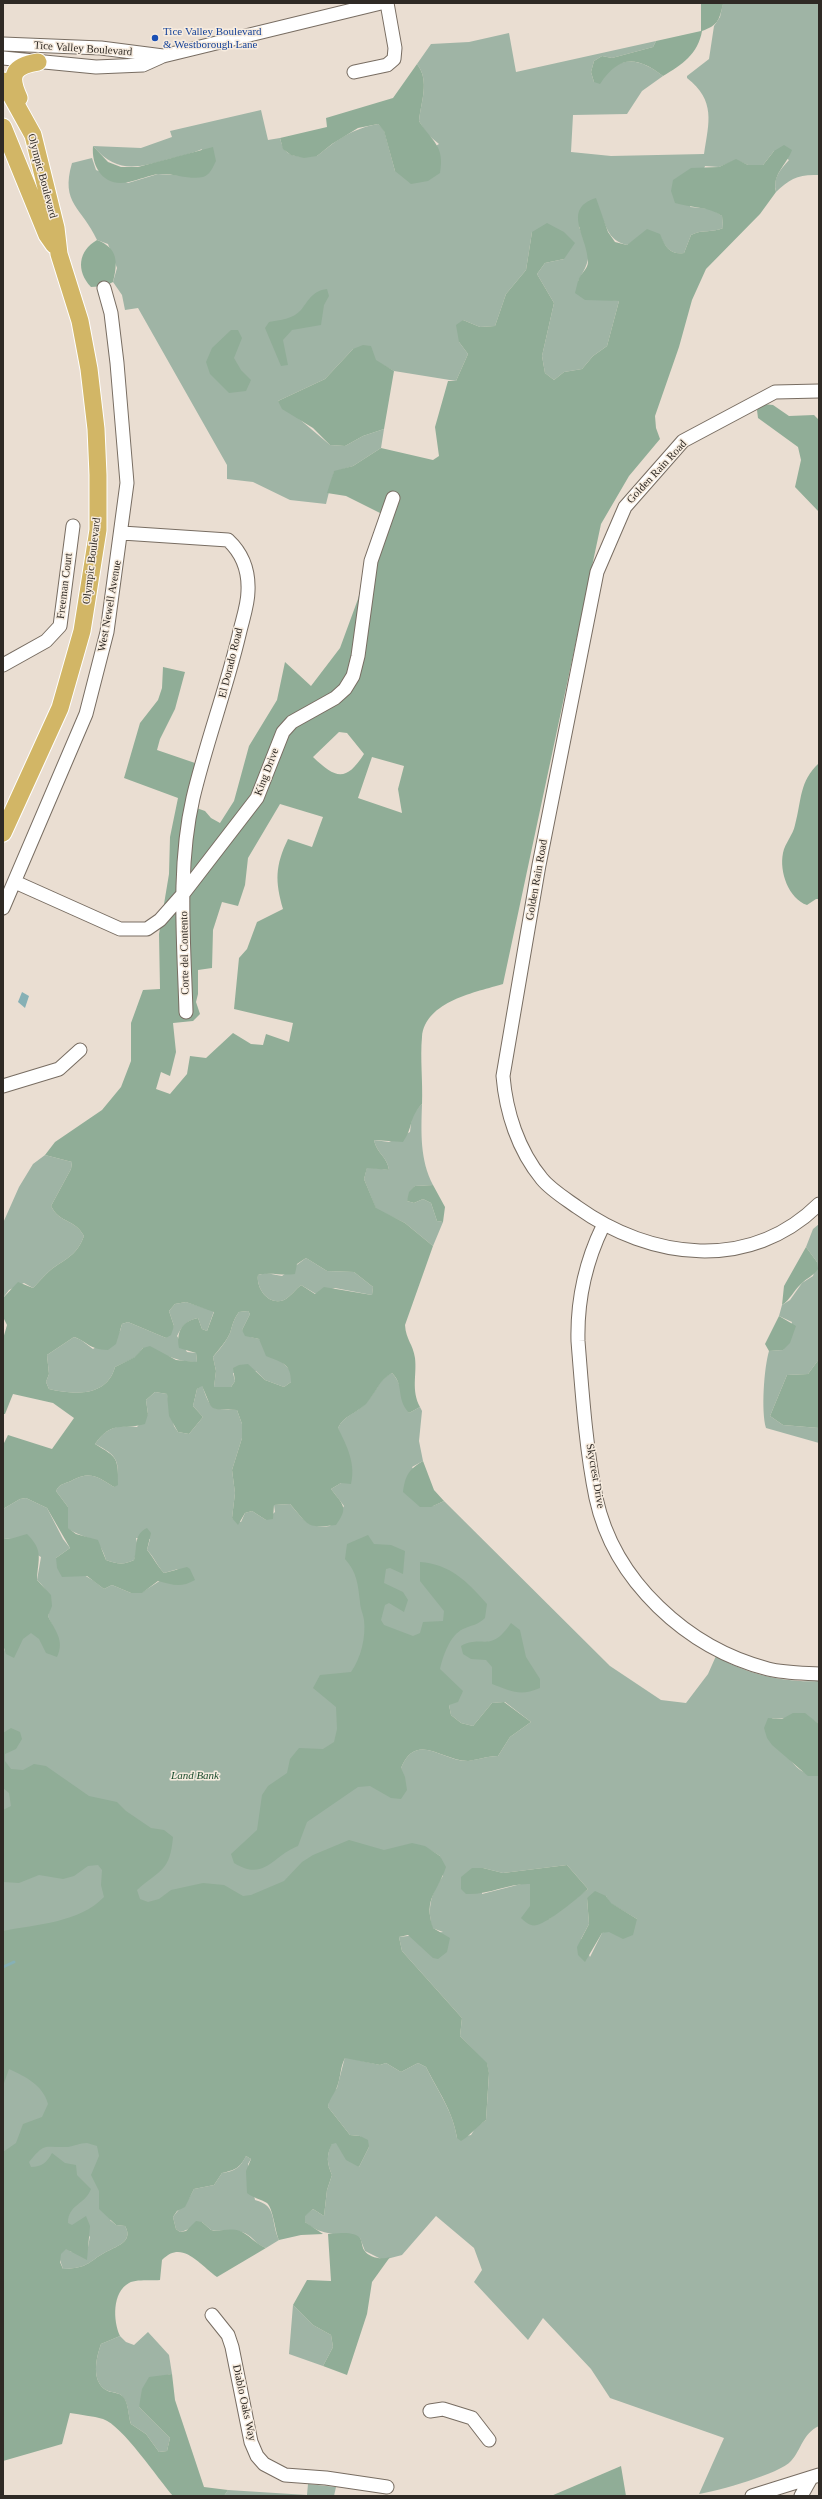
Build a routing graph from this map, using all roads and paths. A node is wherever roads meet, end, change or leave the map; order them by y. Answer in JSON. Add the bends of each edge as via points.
{"nodes":[{"id":1,"x":381,"y":3,"type":"edge"},
{"id":2,"x":387,"y":3,"type":"edge"},
{"id":3,"x":3,"y":44,"type":"edge"},
{"id":4,"x":137,"y":52,"type":"junction"},
{"id":5,"x":163,"y":56,"type":"junction"},
{"id":6,"x":3,"y":58,"type":"edge"},
{"id":7,"x":38,"y":62,"type":"junction"},
{"id":8,"x":85,"y":66,"type":"junction"},
{"id":9,"x":354,"y":72,"type":"dead end"},
{"id":10,"x":3,"y":81,"type":"edge"},
{"id":11,"x":25,"y":120,"type":"junction"},
{"id":12,"x":3,"y":127,"type":"edge"},
{"id":13,"x":60,"y":254,"type":"junction"},
{"id":14,"x":104,"y":288,"type":"dead end"},
{"id":15,"x":819,"y":391,"type":"edge"},
{"id":16,"x":393,"y":498,"type":"dead end"},
{"id":17,"x":73,"y":526,"type":"dead end"},
{"id":18,"x":122,"y":533,"type":"junction"},
{"id":19,"x":3,"y":665,"type":"edge"},
{"id":20,"x":3,"y":833,"type":"edge"},
{"id":21,"x":15,"y":882,"type":"junction"},
{"id":22,"x":183,"y":894,"type":"junction"},
{"id":23,"x":3,"y":908,"type":"edge"},
{"id":24,"x":186,"y":1012,"type":"dead end"},
{"id":25,"x":80,"y":1050,"type":"dead end"},
{"id":26,"x":3,"y":1086,"type":"edge"},
{"id":27,"x":819,"y":1204,"type":"edge"},
{"id":28,"x":603,"y":1226,"type":"junction"},
{"id":29,"x":819,"y":1674,"type":"edge"},
{"id":30,"x":212,"y":2315,"type":"dead end"},
{"id":31,"x":430,"y":2412,"type":"dead end"},
{"id":32,"x":490,"y":2440,"type":"dead end"},
{"id":33,"x":815,"y":2476,"type":"edge"},
{"id":34,"x":387,"y":2487,"type":"dead end"},
{"id":35,"x":752,"y":2496,"type":"edge"},
{"id":36,"x":802,"y":2496,"type":"edge"}],
"edges":[{"from":1,"to":5,"type":"street","name":"Tice Valley Boulevard"},
{"from":2,"to":9,"type":"street","via":[[396,48],[394,59],[387,65]]},
{"from":3,"to":4,"type":"street","name":"Tice Valley Boulevard"},
{"from":4,"to":5,"type":"street","name":"Tice Valley Boulevard"},
{"from":4,"to":8,"type":"street","via":[[122,58],[95,56]]},
{"from":5,"to":8,"type":"street","name":"Tice Valley Boulevard","via":[[143,65]]},
{"from":6,"to":7,"type":"street","name":"Tice Valley Boulevard"},
{"from":7,"to":8,"type":"street","name":"Tice Valley Boulevard"},
{"from":7,"to":11,"type":"main road","via":[[20,66],[14,73],[14,83],[26,112]]},
{"from":10,"to":11,"type":"main road","name":"Olympic Boulevard"},
{"from":11,"to":13,"type":"main road","name":"Olympic Boulevard","via":[[34,142]]},
{"from":12,"to":13,"type":"main road","name":"Olympic Boulevard","via":[[47,235]]},
{"from":13,"to":20,"type":"main road","name":"Olympic Boulevard","via":[[80,321],[89,369],[96,429],[98,530],[82,631],[60,708]]},
{"from":14,"to":18,"type":"street","name":"West Newell Avenue","via":[[111,313],[123,416],[127,483]]},
{"from":15,"to":28,"type":"street","name":"Golden Rain Road","via":[[775,392],[683,441],[624,507],[597,572],[539,865],[503,1076],[505,1097],[518,1143],[542,1179]]},
{"from":16,"to":22,"type":"street","name":"King Drive","via":[[371,561],[353,676],[345,689],[335,698],[292,722],[283,732],[257,798]]},
{"from":17,"to":19,"type":"street","name":"Freeman Court","via":[[60,626],[46,641]]},
{"from":18,"to":21,"type":"street","name":"West Newell Avenue","via":[[107,632],[86,714]]},
{"from":18,"to":22,"type":"street","name":"El Dorado Road","via":[[228,540],[238,548],[246,564],[248,592],[237,643],[193,799]]},
{"from":21,"to":22,"type":"street","name":"King Drive","via":[[120,929],[132,931],[147,929],[160,920]]},
{"from":21,"to":23,"type":"street","name":"West Newell Avenue"},
{"from":22,"to":24,"type":"street","name":"Corte del Contento"},
{"from":25,"to":26,"type":"street","via":[[59,1069]]},
{"from":27,"to":28,"type":"street","name":"Golden Rain Road","via":[[797,1223],[777,1235],[755,1244],[728,1250],[679,1250]]},
{"from":28,"to":29,"type":"street","name":"Skycrest Drive","via":[[582,1285],[578,1342],[596,1499],[611,1541],[636,1583],[658,1606],[695,1637],[726,1655],[768,1669]]},
{"from":30,"to":34,"type":"street","name":"Diablo Oaks Way","via":[[230,2341],[251,2442],[264,2464],[285,2475]]},
{"from":31,"to":32,"type":"street","via":[[443,2409],[472,2418]]},
{"from":33,"to":35,"type":"street"},
{"from":33,"to":36,"type":"street"}]}
